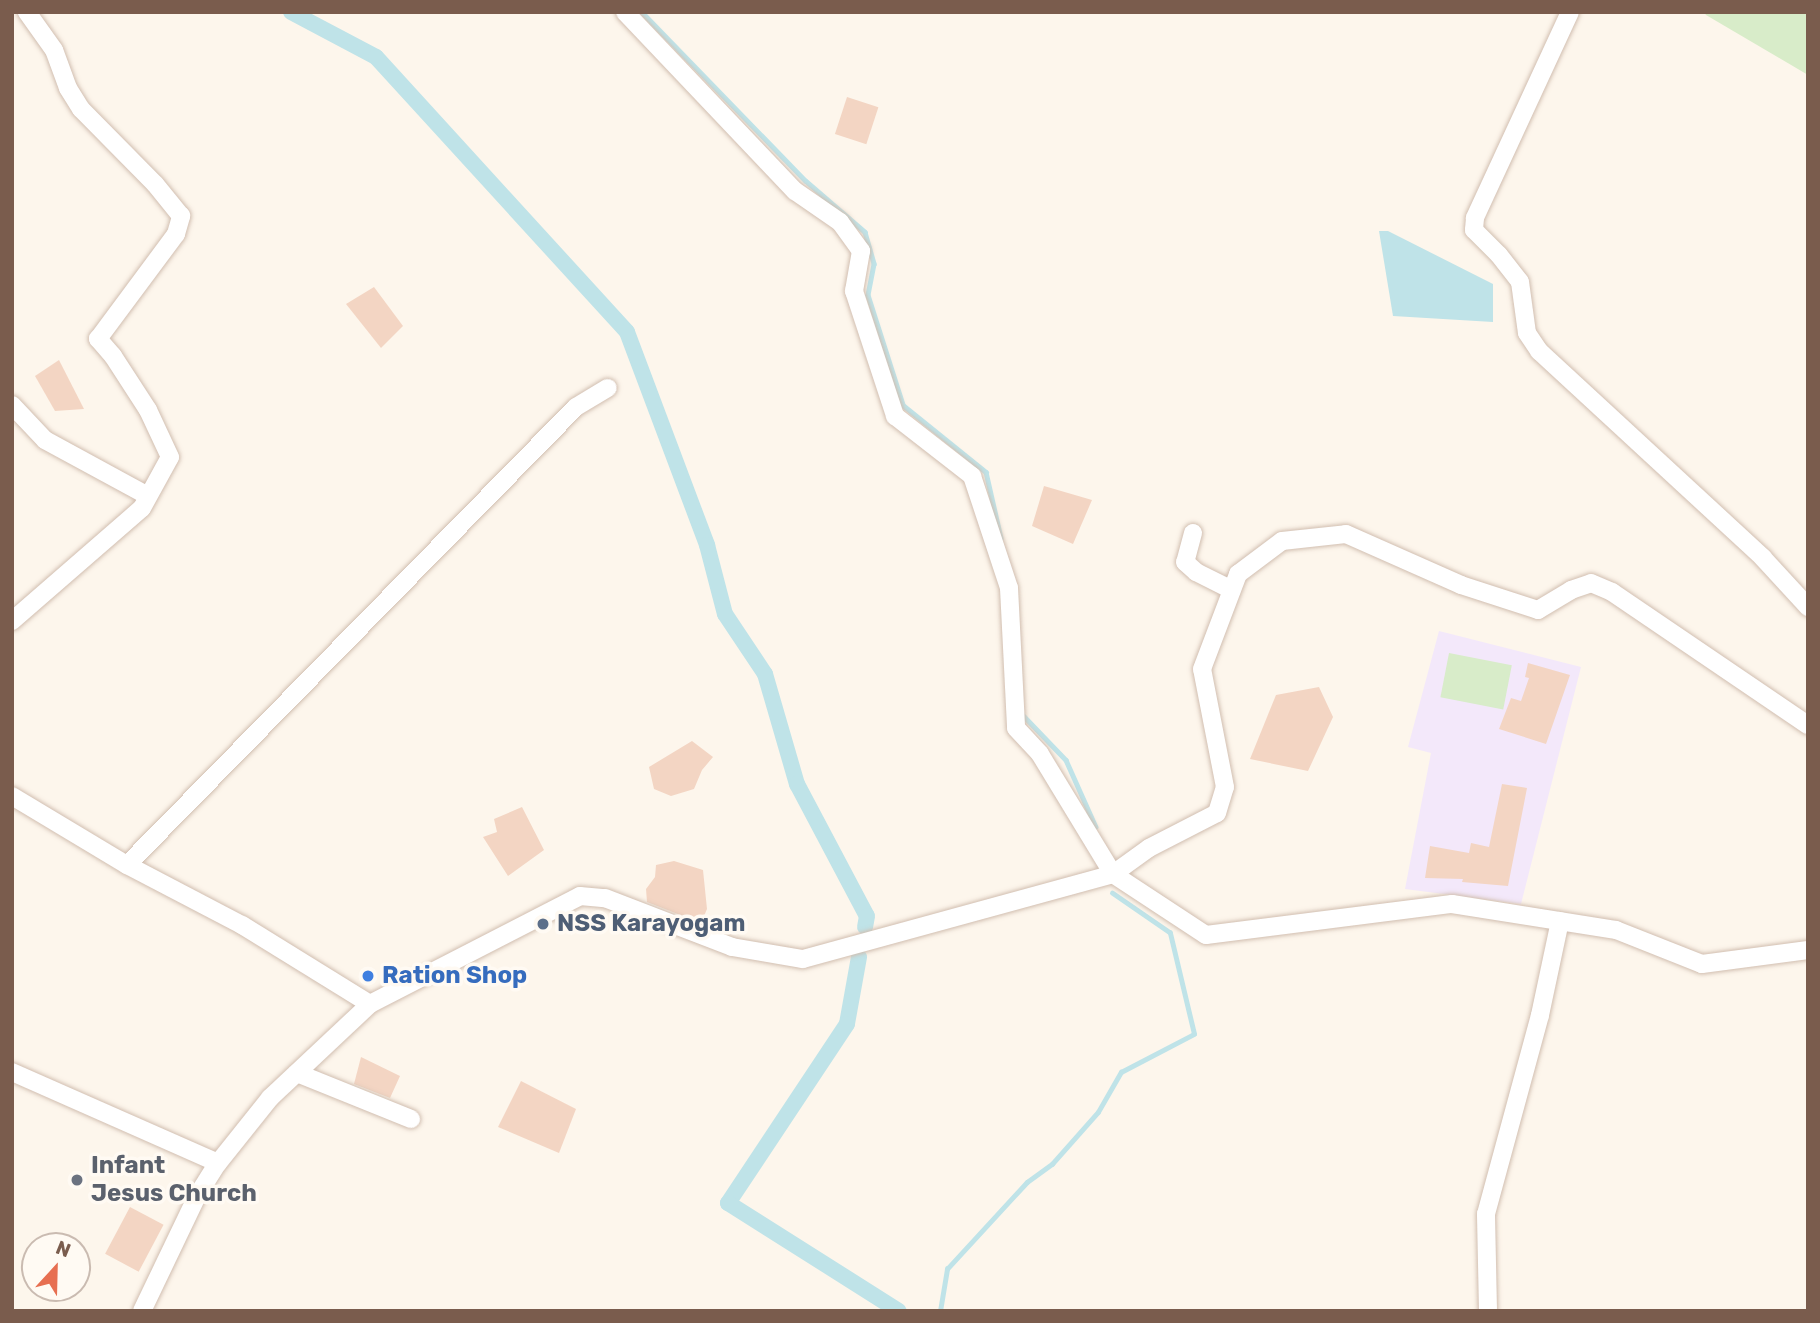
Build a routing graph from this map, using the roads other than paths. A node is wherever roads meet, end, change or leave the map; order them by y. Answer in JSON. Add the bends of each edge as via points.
{"nodes":[{"id":1,"x":27,"y":12,"type":"edge"},
{"id":2,"x":625,"y":12,"type":"edge"},
{"id":3,"x":1570,"y":12,"type":"edge"},
{"id":4,"x":608,"y":388,"type":"dead end"},
{"id":5,"x":12,"y":405,"type":"edge"},
{"id":6,"x":148,"y":496,"type":"junction"},
{"id":7,"x":1193,"y":533,"type":"dead end"},
{"id":8,"x":1232,"y":590,"type":"junction"},
{"id":9,"x":1808,"y":607,"type":"edge"},
{"id":10,"x":12,"y":621,"type":"edge"},
{"id":11,"x":1808,"y":725,"type":"edge"},
{"id":12,"x":12,"y":796,"type":"edge"},
{"id":13,"x":127,"y":865,"type":"junction"},
{"id":14,"x":1113,"y":874,"type":"junction"},
{"id":15,"x":1560,"y":921,"type":"junction"},
{"id":16,"x":1808,"y":950,"type":"edge"},
{"id":17,"x":370,"y":1004,"type":"junction"},
{"id":18,"x":12,"y":1072,"type":"edge"},
{"id":19,"x":297,"y":1073,"type":"junction"},
{"id":20,"x":411,"y":1119,"type":"dead end"},
{"id":21,"x":218,"y":1163,"type":"junction"},
{"id":22,"x":142,"y":1311,"type":"edge"},
{"id":23,"x":1488,"y":1311,"type":"edge"}],
"edges":[{"from":1,"to":6,"type":"street","via":[[54,50],[81,109],[181,216],[176,234],[98,339],[148,410],[170,457]]},
{"from":2,"to":14,"type":"street","via":[[795,191],[840,222],[861,251],[854,291],[895,416],[972,476],[1009,588],[1016,728],[1040,754]]},
{"from":3,"to":9,"type":"street","via":[[1475,218],[1474,230],[1520,282],[1527,333],[1539,351],[1763,558]]},
{"from":4,"to":13,"type":"street","via":[[576,407]]},
{"from":5,"to":6,"type":"street","via":[[45,440]]},
{"from":6,"to":10,"type":"street","via":[[142,508]]},
{"from":7,"to":8,"type":"street","via":[[1185,562]]},
{"from":8,"to":11,"type":"street","via":[[1238,574],[1282,541],[1346,534],[1461,585],[1538,610],[1591,583]]},
{"from":8,"to":14,"type":"street","via":[[1202,669],[1225,787],[1217,813],[1149,848]]},
{"from":12,"to":13,"type":"street"},
{"from":13,"to":17,"type":"street","via":[[242,925]]},
{"from":14,"to":15,"type":"street","via":[[1206,935],[1452,904]]},
{"from":14,"to":17,"type":"street","via":[[803,959],[732,947],[605,898],[580,895]]},
{"from":15,"to":16,"type":"street","via":[[1616,930],[1702,964]]},
{"from":15,"to":23,"type":"street","via":[[1540,1015],[1486,1214]]},
{"from":17,"to":19,"type":"street"},
{"from":18,"to":21,"type":"street"},
{"from":19,"to":20,"type":"street"},
{"from":19,"to":21,"type":"street","via":[[270,1098]]},
{"from":21,"to":22,"type":"street","via":[[197,1196]]}]}
